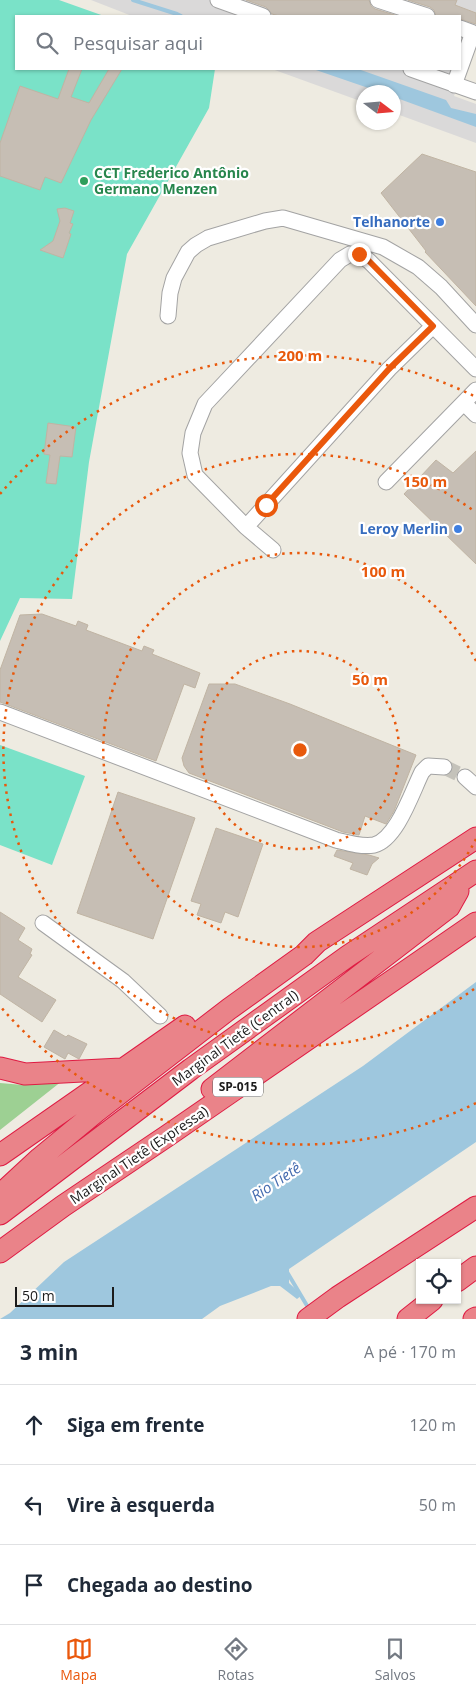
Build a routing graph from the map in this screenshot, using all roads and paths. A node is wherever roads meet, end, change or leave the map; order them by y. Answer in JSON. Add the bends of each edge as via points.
{"nodes":[{"id":1,"x":218,"y":0,"type":"edge"},
{"id":2,"x":378,"y":0,"type":"edge"},
{"id":3,"x":260,"y":15,"type":"edge"},
{"id":4,"x":424,"y":15,"type":"edge"},
{"id":5,"x":461,"y":28,"type":"edge"},
{"id":6,"x":461,"y":66,"type":"edge"},
{"id":7,"x":414,"y":70,"type":"edge"},
{"id":8,"x":459,"y":70,"type":"edge"},
{"id":9,"x":454,"y":85,"type":"junction"},
{"id":10,"x":476,"y":92,"type":"edge"},
{"id":11,"x":168,"y":316,"type":"dead end"},
{"id":12,"x":476,"y":325,"type":"edge"},
{"id":13,"x":433,"y":326,"type":"junction"},
{"id":14,"x":476,"y":369,"type":"edge"},
{"id":15,"x":476,"y":390,"type":"edge"},
{"id":16,"x":464,"y":403,"type":"junction"},
{"id":17,"x":476,"y":415,"type":"edge"},
{"id":18,"x":386,"y":482,"type":"dead end"},
{"id":19,"x":246,"y":527,"type":"junction"},
{"id":20,"x":273,"y":550,"type":"dead end"},
{"id":21,"x":0,"y":712,"type":"edge"},
{"id":22,"x":444,"y":767,"type":"tunnel mouth"},
{"id":23,"x":476,"y":838,"type":"edge"},
{"id":24,"x":471,"y":875,"type":"edge"},
{"id":25,"x":43,"y":923,"type":"dead end"},
{"id":26,"x":476,"y":923,"type":"edge"},
{"id":27,"x":317,"y":942,"type":"junction"},
{"id":28,"x":160,"y":1016,"type":"dead end"},
{"id":29,"x":0,"y":1068,"type":"edge"},
{"id":30,"x":122,"y":1069,"type":"junction"},
{"id":31,"x":167,"y":1136,"type":"junction"},
{"id":32,"x":0,"y":1155,"type":"edge"},
{"id":33,"x":0,"y":1194,"type":"edge"},
{"id":34,"x":476,"y":1207,"type":"edge"},
{"id":35,"x":0,"y":1214,"type":"edge"},
{"id":36,"x":0,"y":1252,"type":"edge"},
{"id":37,"x":476,"y":1267,"type":"edge"},
{"id":38,"x":461,"y":1278,"type":"edge"},
{"id":39,"x":427,"y":1304,"type":"edge"},
{"id":40,"x":308,"y":1319,"type":"edge"},
{"id":41,"x":408,"y":1319,"type":"edge"}],
"edges":[{"from":1,"to":3,"type":"street"},
{"from":2,"to":4,"type":"street"},
{"from":5,"to":6,"type":"street","via":[[472,35]]},
{"from":7,"to":9,"type":"street"},
{"from":8,"to":9,"type":"street"},
{"from":9,"to":10,"type":"street"},
{"from":11,"to":12,"type":"street","via":[[174,278],[188,252],[196,245],[208,238],[283,218],[383,247],[418,267]]},
{"from":13,"to":14,"type":"street"},
{"from":13,"to":19,"type":"street","via":[[389,369]]},
{"from":13,"to":19,"type":"street","via":[[369,261],[359,254],[350,254],[340,260],[223,383],[205,404],[193,433],[190,452],[195,475]]},
{"from":15,"to":16,"type":"street"},
{"from":16,"to":17,"type":"street"},
{"from":16,"to":18,"type":"street"},
{"from":19,"to":20,"type":"street"},
{"from":21,"to":22,"type":"street","via":[[336,840],[361,845],[384,840],[393,831],[422,772],[428,766]]},
{"from":23,"to":27,"type":"highway"},
{"from":24,"to":31,"type":"highway","via":[[449,906],[193,1103]]},
{"from":24,"to":35,"type":"highway","name":"Marginal Tietê (Central)","via":[[348,956],[191,1069]]},
{"from":25,"to":28,"type":"street","via":[[123,981]]},
{"from":26,"to":31,"type":"highway","name":"Marginal Tietê (Expressa)","number":"SP-015"},
{"from":27,"to":30,"type":"highway","via":[[288,956]]},
{"from":27,"to":33,"type":"highway","via":[[97,1111]]},
{"from":29,"to":30,"type":"highway","via":[[26,1074]]},
{"from":30,"to":32,"type":"highway"},
{"from":31,"to":36,"type":"highway","name":"Marginal Tietê (Expressa)","number":"SP-015"},
{"from":34,"to":40,"type":"highway"},
{"from":37,"to":38,"type":"highway"},
{"from":39,"to":41,"type":"highway"}]}
